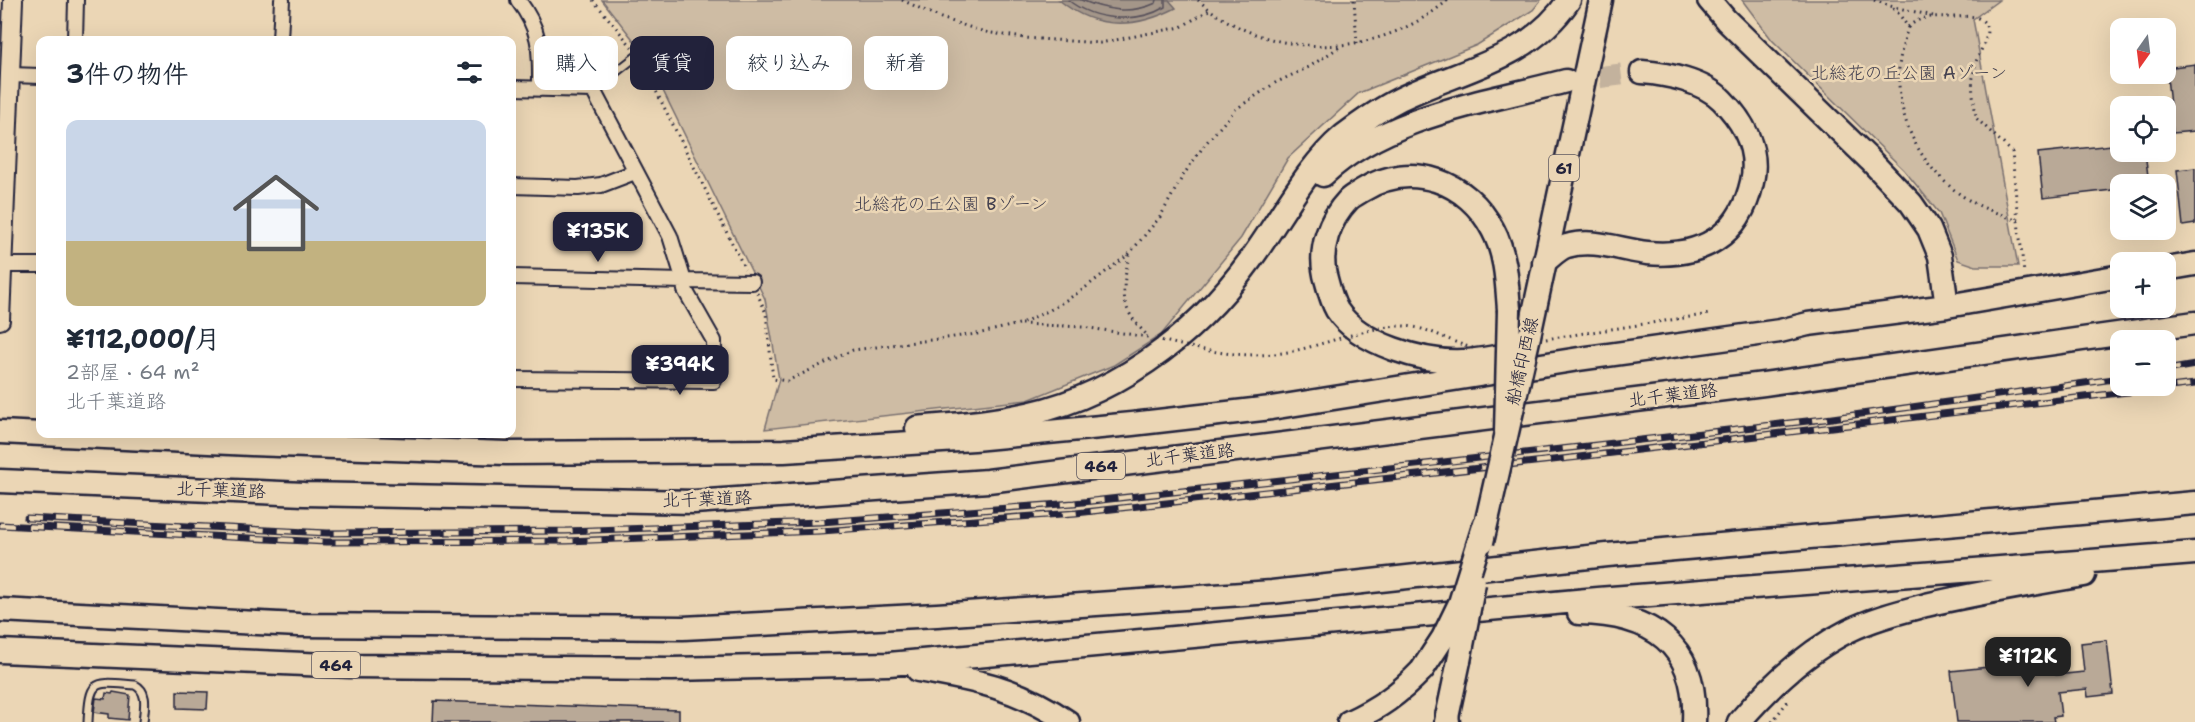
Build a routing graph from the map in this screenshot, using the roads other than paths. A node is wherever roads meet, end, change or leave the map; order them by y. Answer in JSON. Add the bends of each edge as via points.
{"nodes":[{"id":1,"x":13,"y":0,"type":"edge"},
{"id":2,"x":76,"y":0,"type":"edge"},
{"id":3,"x":282,"y":0,"type":"edge"},
{"id":4,"x":518,"y":0,"type":"edge"},
{"id":5,"x":1569,"y":0,"type":"edge"},
{"id":6,"x":1601,"y":0,"type":"edge"},
{"id":7,"x":1709,"y":0,"type":"edge"},
{"id":8,"x":75,"y":36,"type":"edge"},
{"id":9,"x":279,"y":36,"type":"edge"},
{"id":10,"x":537,"y":36,"type":"edge"},
{"id":11,"x":630,"y":61,"type":"edge"},
{"id":12,"x":618,"y":71,"type":"edge"},
{"id":13,"x":1642,"y":72,"type":"tunnel mouth"},
{"id":14,"x":11,"y":75,"type":"junction"},
{"id":15,"x":36,"y":76,"type":"edge"},
{"id":16,"x":1566,"y":81,"type":"tunnel mouth"},
{"id":17,"x":516,"y":88,"type":"edge"},
{"id":18,"x":534,"y":88,"type":"edge"},
{"id":19,"x":593,"y":90,"type":"edge"},
{"id":20,"x":635,"y":172,"type":"junction"},
{"id":21,"x":516,"y":186,"type":"edge"},
{"id":22,"x":1271,"y":232,"type":"junction"},
{"id":23,"x":1544,"y":262,"type":"junction"},
{"id":24,"x":2195,"y":264,"type":"edge"},
{"id":25,"x":3,"y":265,"type":"junction"},
{"id":26,"x":36,"y":266,"type":"edge"},
{"id":27,"x":2176,"y":267,"type":"edge"},
{"id":28,"x":516,"y":277,"type":"edge"},
{"id":29,"x":2110,"y":278,"type":"edge"},
{"id":30,"x":684,"y":281,"type":"junction"},
{"id":31,"x":752,"y":282,"type":"road end"},
{"id":32,"x":1947,"y":306,"type":"junction"},
{"id":33,"x":0,"y":320,"type":"edge"},
{"id":34,"x":2195,"y":323,"type":"edge"},
{"id":35,"x":1808,"y":324,"type":"junction"},
{"id":36,"x":516,"y":379,"type":"edge"},
{"id":37,"x":0,"y":432,"type":"edge"},
{"id":38,"x":1506,"y":432,"type":"junction"},
{"id":39,"x":36,"y":434,"type":"edge"},
{"id":40,"x":141,"y":438,"type":"edge"},
{"id":41,"x":704,"y":453,"type":"junction"},
{"id":42,"x":0,"y":481,"type":"edge"},
{"id":43,"x":2195,"y":503,"type":"edge"},
{"id":44,"x":1485,"y":523,"type":"junction"},
{"id":45,"x":2195,"y":554,"type":"edge"},
{"id":46,"x":0,"y":610,"type":"edge"},
{"id":47,"x":1272,"y":630,"type":"junction"},
{"id":48,"x":0,"y":651,"type":"edge"},
{"id":49,"x":889,"y":664,"type":"junction"},
{"id":50,"x":1447,"y":720,"type":"edge"},
{"id":51,"x":88,"y":722,"type":"edge"},
{"id":52,"x":143,"y":722,"type":"edge"},
{"id":53,"x":1068,"y":722,"type":"edge"},
{"id":54,"x":1349,"y":722,"type":"edge"},
{"id":55,"x":1694,"y":722,"type":"edge"},
{"id":56,"x":1739,"y":722,"type":"edge"}],
"edges":[{"from":1,"to":14,"type":"street"},
{"from":2,"to":8,"type":"street"},
{"from":3,"to":9,"type":"street"},
{"from":4,"to":10,"type":"street"},
{"from":5,"to":22,"type":"main road","via":[[1533,38],[1509,55],[1399,99],[1342,138],[1311,171]]},
{"from":6,"to":23,"type":"main road","name":"船橋印西線","number":"61"},
{"from":7,"to":32,"type":"main road","via":[[1911,203],[1929,229],[1940,256]]},
{"from":11,"to":12,"type":"lane"},
{"from":13,"to":23,"type":"main road","via":[[1679,78],[1698,86],[1719,97],[1736,114],[1747,132],[1753,154],[1749,195],[1737,220],[1722,237],[1702,247],[1647,253],[1588,243],[1564,247]]},
{"from":14,"to":15,"type":"street"},
{"from":14,"to":25,"type":"street"},
{"from":16,"to":22,"type":"main road","via":[[1392,129],[1357,148],[1330,169]]},
{"from":17,"to":18,"type":"street"},
{"from":19,"to":20,"type":"street"},
{"from":20,"to":21,"type":"street","via":[[601,186]]},
{"from":20,"to":30,"type":"street","via":[[669,236]]},
{"from":22,"to":41,"type":"main road","via":[[1232,285],[1185,332],[1143,366],[1075,399],[1012,417]]},
{"from":23,"to":38,"type":"main road","name":"船橋印西線","number":"61","bridge":true,"via":[[1537,337]]},
{"from":24,"to":27,"type":"main road"},
{"from":25,"to":26,"type":"street"},
{"from":25,"to":33,"type":"street"},
{"from":28,"to":30,"type":"street"},
{"from":29,"to":32,"type":"main road","name":"北千葉道路","number":"464"},
{"from":30,"to":31,"type":"street"},
{"from":30,"to":36,"type":"street","via":[[685,290],[714,341],[714,381]]},
{"from":32,"to":35,"type":"main road","name":"北千葉道路","number":"464"},
{"from":34,"to":42,"type":"main road","name":"北千葉道路","number":"464","via":[[1764,384],[988,481],[694,502],[304,494]]},
{"from":35,"to":38,"type":"main road","bridge":true,"via":[[1774,321],[1462,362],[1392,349],[1362,335],[1337,310],[1322,262],[1328,229],[1348,200],[1375,183],[1400,175],[1449,185],[1475,204],[1494,231],[1506,269],[1509,310]]},
{"from":35,"to":41,"type":"main road","name":"北千葉道路","number":"464","via":[[1236,412],[974,439]]},
{"from":37,"to":39,"type":"main road","name":"北千葉道路","number":"464"},
{"from":38,"to":44,"type":"main road","name":"船橋印西線","number":"61","bridge":true},
{"from":40,"to":41,"type":"main road","name":"北千葉道路","number":"464","via":[[494,453]]},
{"from":43,"to":46,"type":"main road","number":"464","via":[[1607,555],[1272,592],[683,628],[299,625]]},
{"from":44,"to":50,"type":"main road","name":"船橋印西線","number":"61","bridge":true},
{"from":44,"to":54,"type":"main road","bridge":true,"via":[[1460,603],[1422,669],[1400,692]]},
{"from":45,"to":47,"type":"main road","number":"464","via":[[1610,598]]},
{"from":45,"to":56,"type":"main road","via":[[1897,612],[1848,631],[1808,656],[1757,700]]},
{"from":47,"to":49,"type":"main road","number":"464"},
{"from":47,"to":55,"type":"main road","via":[[1338,631],[1560,612],[1605,613],[1643,624],[1672,645],[1688,669],[1695,700]]},
{"from":48,"to":49,"type":"main road","number":"464","via":[[350,666],[672,669]]},
{"from":49,"to":53,"type":"main road","via":[[1004,688]]},
{"from":51,"to":52,"type":"lane","via":[[91,691],[103,683],[140,687],[144,696]]}]}
